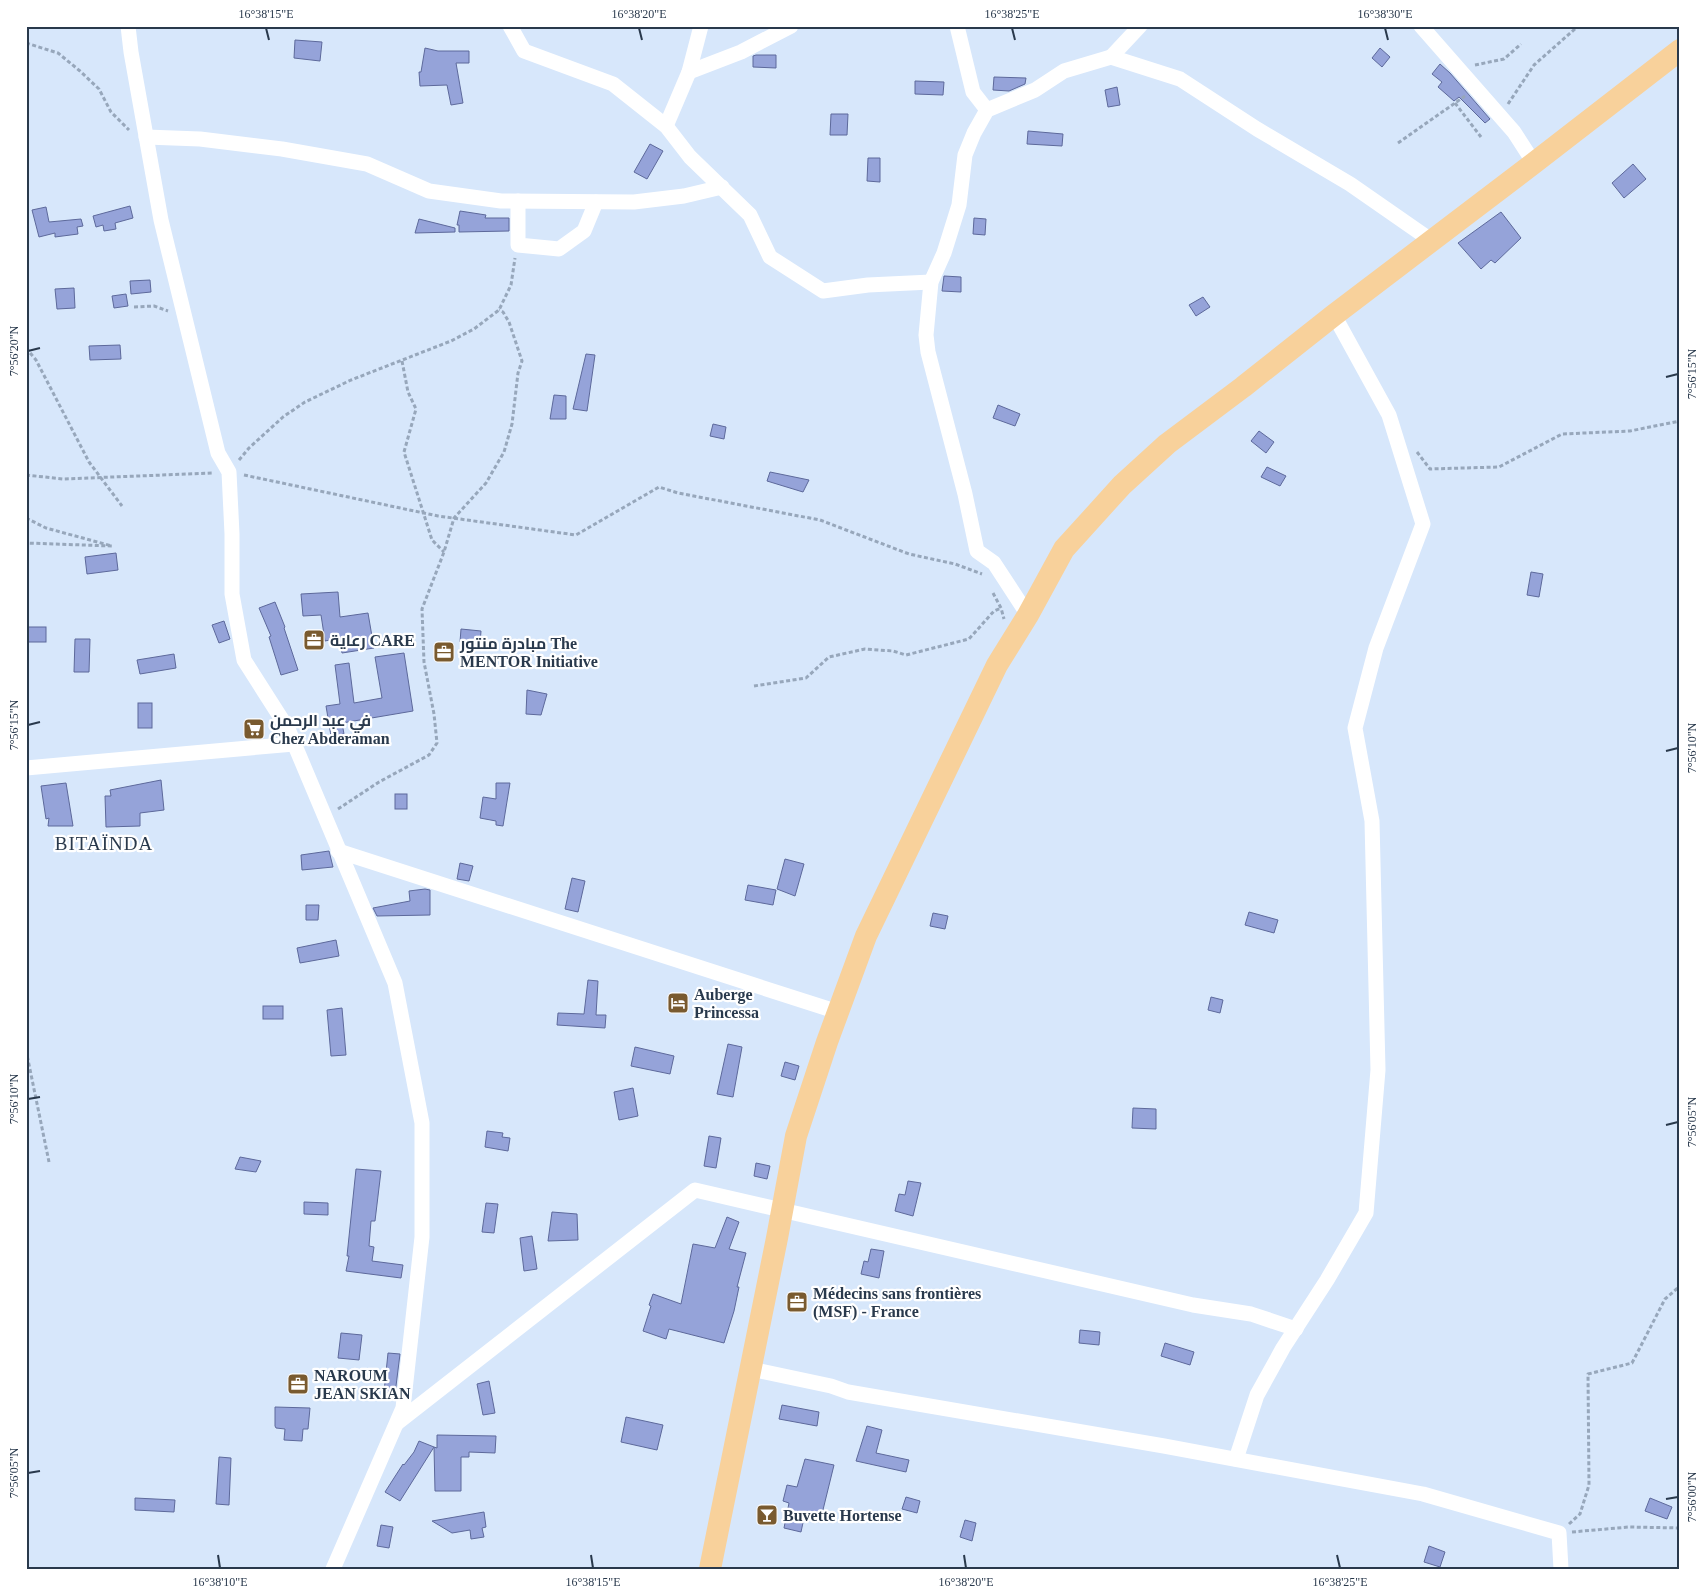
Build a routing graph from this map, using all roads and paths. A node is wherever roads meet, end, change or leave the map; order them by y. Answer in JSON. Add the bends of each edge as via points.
{"nodes":[{"id":1,"x":128,"y":26,"type":"edge"},
{"id":2,"x":510,"y":26,"type":"edge"},
{"id":3,"x":701,"y":26,"type":"edge"},
{"id":4,"x":791,"y":26,"type":"edge"},
{"id":5,"x":957,"y":26,"type":"edge"},
{"id":6,"x":1140,"y":26,"type":"edge"},
{"id":7,"x":1421,"y":26,"type":"edge"},
{"id":8,"x":1575,"y":26,"type":"edge"},
{"id":9,"x":26,"y":43,"type":"edge"},
{"id":10,"x":1521,"y":44,"type":"dead end"},
{"id":11,"x":1680,"y":50,"type":"edge"},
{"id":12,"x":1111,"y":57,"type":"junction"},
{"id":13,"x":1455,"y":64,"type":"junction"},
{"id":14,"x":689,"y":72,"type":"junction"},
{"id":15,"x":1476,"y":89,"type":"junction"},
{"id":16,"x":1455,"y":104,"type":"junction"},
{"id":17,"x":987,"y":110,"type":"junction"},
{"id":18,"x":1500,"y":117,"type":"junction"},
{"id":19,"x":666,"y":126,"type":"junction"},
{"id":20,"x":1481,"y":137,"type":"dead end"},
{"id":21,"x":147,"y":142,"type":"junction"},
{"id":22,"x":1398,"y":143,"type":"dead end"},
{"id":23,"x":1534,"y":163,"type":"junction"},
{"id":24,"x":722,"y":187,"type":"junction"},
{"id":25,"x":518,"y":201,"type":"junction"},
{"id":26,"x":596,"y":202,"type":"junction"},
{"id":27,"x":1432,"y":241,"type":"junction"},
{"id":28,"x":518,"y":246,"type":"junction"},
{"id":29,"x":931,"y":282,"type":"junction"},
{"id":30,"x":134,"y":307,"type":"dead end"},
{"id":31,"x":499,"y":310,"type":"junction"},
{"id":32,"x":185,"y":316,"type":"junction"},
{"id":33,"x":1334,"y":316,"type":"junction"},
{"id":34,"x":26,"y":348,"type":"edge"},
{"id":35,"x":402,"y":361,"type":"junction"},
{"id":36,"x":1680,"y":421,"type":"edge"},
{"id":37,"x":1412,"y":446,"type":"dead end"},
{"id":38,"x":229,"y":472,"type":"junction"},
{"id":39,"x":26,"y":475,"type":"edge"},
{"id":40,"x":101,"y":478,"type":"junction"},
{"id":41,"x":122,"y":506,"type":"dead end"},
{"id":42,"x":423,"y":513,"type":"junction"},
{"id":43,"x":26,"y":518,"type":"edge"},
{"id":44,"x":454,"y":518,"type":"junction"},
{"id":45,"x":26,"y":543,"type":"edge"},
{"id":46,"x":444,"y":552,"type":"junction"},
{"id":47,"x":994,"y":563,"type":"junction"},
{"id":48,"x":992,"y":591,"type":"dead end"},
{"id":49,"x":1001,"y":608,"type":"junction"},
{"id":50,"x":1028,"y":615,"type":"junction"},
{"id":51,"x":1010,"y":643,"type":"junction"},
{"id":52,"x":754,"y":686,"type":"dead end"},
{"id":53,"x":294,"y":744,"type":"junction"},
{"id":54,"x":26,"y":768,"type":"edge"},
{"id":55,"x":325,"y":818,"type":"junction"},
{"id":56,"x":338,"y":851,"type":"junction"},
{"id":57,"x":838,"y":1012,"type":"junction"},
{"id":58,"x":26,"y":1050,"type":"edge"},
{"id":59,"x":28,"y":1065,"type":"edge"},
{"id":60,"x":49,"y":1162,"type":"dead end"},
{"id":61,"x":782,"y":1210,"type":"junction"},
{"id":62,"x":1680,"y":1286,"type":"edge"},
{"id":63,"x":1296,"y":1328,"type":"junction"},
{"id":64,"x":751,"y":1369,"type":"junction"},
{"id":65,"x":396,"y":1424,"type":"junction"},
{"id":66,"x":1236,"y":1459,"type":"junction"},
{"id":67,"x":1680,"y":1528,"type":"edge"},
{"id":68,"x":1559,"y":1533,"type":"junction"},
{"id":69,"x":332,"y":1569,"type":"edge"},
{"id":70,"x":710,"y":1569,"type":"edge"},
{"id":71,"x":1561,"y":1569,"type":"edge"}],
"edges":[{"from":1,"to":21,"type":"street"},
{"from":2,"to":19,"type":"street","via":[[524,51],[613,84]]},
{"from":3,"to":14,"type":"street"},
{"from":4,"to":14,"type":"street","via":[[741,52]]},
{"from":5,"to":17,"type":"street","via":[[973,92]]},
{"from":6,"to":12,"type":"street"},
{"from":7,"to":13,"type":"street"},
{"from":8,"to":18,"type":"path","via":[[1534,65]]},
{"from":9,"to":21,"type":"path","via":[[58,53],[99,89],[111,112]]},
{"from":10,"to":13,"type":"path","via":[[1504,59],[1480,65]]},
{"from":11,"to":23,"type":"main road"},
{"from":12,"to":17,"type":"street","via":[[1064,71],[1035,90]]},
{"from":12,"to":27,"type":"street","via":[[1180,79],[1350,184]]},
{"from":13,"to":15,"type":"street"},
{"from":14,"to":19,"type":"street"},
{"from":15,"to":16,"type":"path"},
{"from":15,"to":18,"type":"street"},
{"from":16,"to":20,"type":"path"},
{"from":16,"to":22,"type":"path"},
{"from":17,"to":29,"type":"street","via":[[965,155],[959,205]]},
{"from":18,"to":23,"type":"street"},
{"from":19,"to":24,"type":"street","via":[[690,157]]},
{"from":21,"to":25,"type":"street","via":[[200,139],[292,151],[367,164],[429,190]]},
{"from":21,"to":32,"type":"street","via":[[161,220]]},
{"from":23,"to":27,"type":"main road"},
{"from":24,"to":26,"type":"street","via":[[634,202]]},
{"from":24,"to":29,"type":"street","via":[[750,215],[770,257],[823,291]]},
{"from":25,"to":26,"type":"street"},
{"from":25,"to":28,"type":"street"},
{"from":26,"to":28,"type":"street","via":[[584,231],[559,249]]},
{"from":27,"to":33,"type":"main road"},
{"from":28,"to":31,"type":"path","via":[[511,285]]},
{"from":29,"to":47,"type":"street","via":[[926,336],[928,352],[977,551]]},
{"from":30,"to":32,"type":"path","via":[[154,306]]},
{"from":31,"to":35,"type":"path","via":[[451,341]]},
{"from":31,"to":44,"type":"path","via":[[510,322],[522,360],[512,424],[504,452],[486,483]]},
{"from":32,"to":38,"type":"street","via":[[218,453]]},
{"from":33,"to":50,"type":"main road","via":[[1167,444],[1122,484],[1064,549]]},
{"from":33,"to":63,"type":"street","via":[[1389,416],[1422,524],[1376,648],[1355,728],[1372,822],[1378,1070],[1366,1213]]},
{"from":34,"to":40,"type":"path","via":[[36,360],[89,462]]},
{"from":35,"to":38,"type":"path","via":[[305,402],[249,448]]},
{"from":35,"to":42,"type":"path","via":[[408,392],[416,409],[404,452]]},
{"from":36,"to":37,"type":"path","via":[[1630,431],[1562,434],[1499,467],[1430,469]]},
{"from":38,"to":40,"type":"path"},
{"from":38,"to":42,"type":"path"},
{"from":38,"to":53,"type":"street","via":[[232,594],[244,660],[288,729]]},
{"from":39,"to":40,"type":"path","via":[[63,479]]},
{"from":40,"to":41,"type":"path"},
{"from":42,"to":44,"type":"path"},
{"from":42,"to":46,"type":"path","via":[[432,540]]},
{"from":43,"to":45,"type":"path","via":[[46,528],[112,546]]},
{"from":44,"to":46,"type":"path"},
{"from":44,"to":47,"type":"path","via":[[576,535],[659,487],[820,520],[909,554],[984,574]]},
{"from":46,"to":55,"type":"path","via":[[422,609],[424,662],[437,743],[429,755],[379,782]]},
{"from":47,"to":50,"type":"street"},
{"from":48,"to":49,"type":"path"},
{"from":49,"to":51,"type":"path"},
{"from":49,"to":52,"type":"path","via":[[994,611],[969,639],[906,655],[865,649],[829,657],[806,678]]},
{"from":50,"to":51,"type":"main road"},
{"from":51,"to":57,"type":"main road","via":[[866,936]]},
{"from":53,"to":54,"type":"street"},
{"from":53,"to":55,"type":"street"},
{"from":55,"to":56,"type":"street"},
{"from":56,"to":57,"type":"street"},
{"from":56,"to":65,"type":"street","via":[[395,982],[422,1123],[422,1237],[403,1408]]},
{"from":57,"to":61,"type":"main road","via":[[796,1136]]},
{"from":58,"to":59,"type":"path"},
{"from":59,"to":60,"type":"path"},
{"from":61,"to":63,"type":"street","via":[[1193,1305],[1251,1314]]},
{"from":61,"to":64,"type":"main road"},
{"from":61,"to":65,"type":"street","via":[[696,1190]]},
{"from":62,"to":68,"type":"path","via":[[1665,1299],[1632,1363],[1588,1374],[1589,1485],[1580,1514]]},
{"from":63,"to":66,"type":"street","via":[[1257,1395]]},
{"from":64,"to":66,"type":"street","via":[[848,1392]]},
{"from":64,"to":70,"type":"main road"},
{"from":65,"to":69,"type":"street"},
{"from":66,"to":68,"type":"street","via":[[1423,1494]]},
{"from":67,"to":68,"type":"path","via":[[1629,1527]]},
{"from":68,"to":71,"type":"street"}]}
